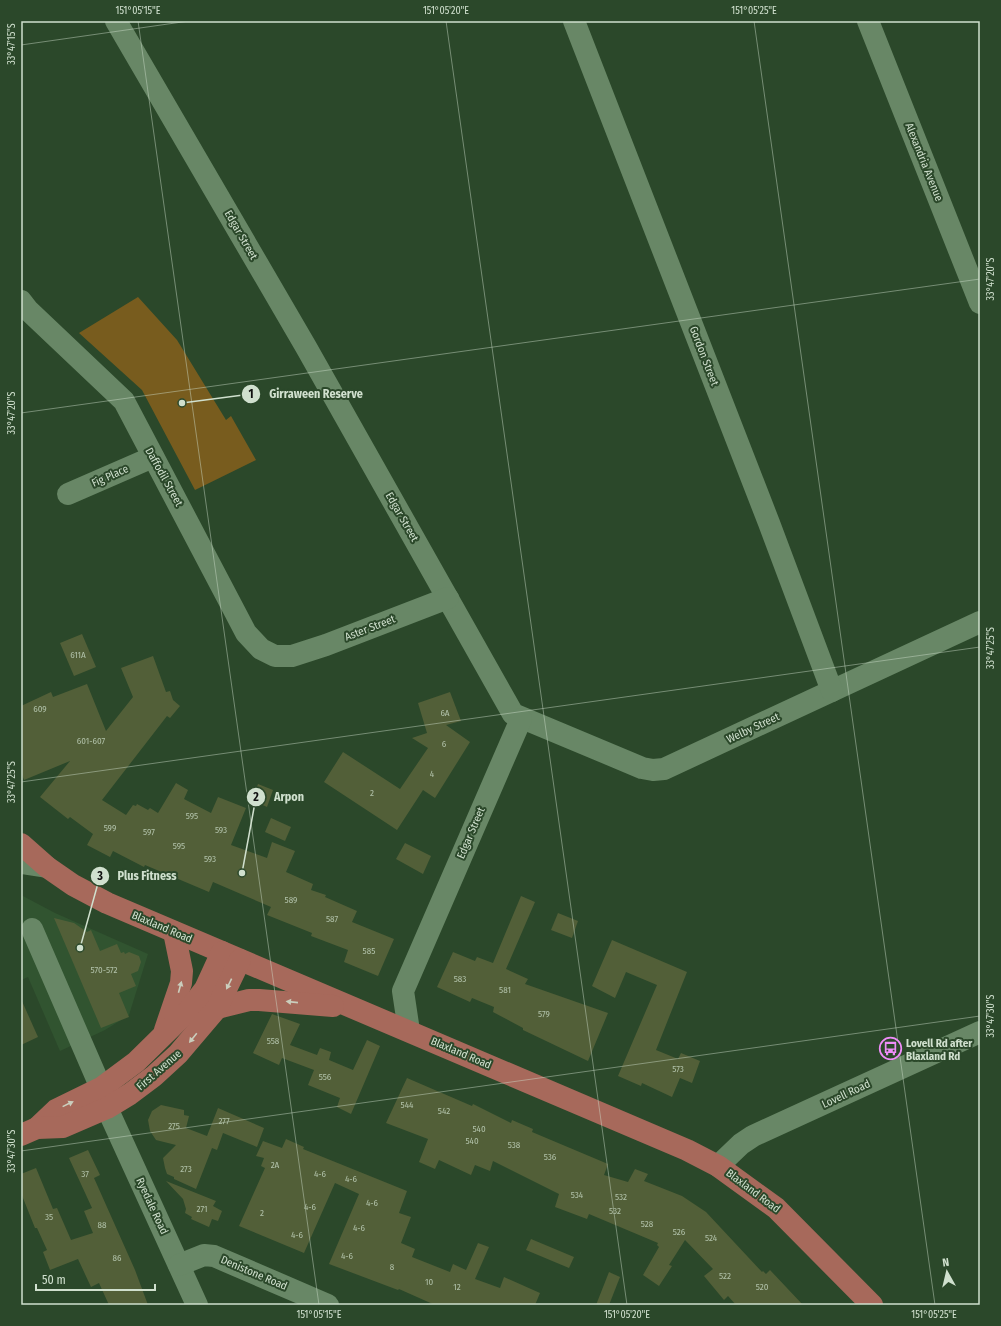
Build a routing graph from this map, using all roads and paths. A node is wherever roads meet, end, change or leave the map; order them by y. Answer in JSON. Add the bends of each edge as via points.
{"nodes":[{"id":1,"x":116,"y":21,"type":"edge"},
{"id":2,"x":574,"y":21,"type":"edge"},
{"id":3,"x":868,"y":21,"type":"edge"},
{"id":4,"x":21,"y":301,"type":"edge"},
{"id":5,"x":980,"y":303,"type":"edge"},
{"id":6,"x":153,"y":457,"type":"junction"},
{"id":7,"x":68,"y":494,"type":"dead end"},
{"id":8,"x":448,"y":598,"type":"junction"},
{"id":9,"x":980,"y":622,"type":"edge"},
{"id":10,"x":292,"y":656,"type":"joint"},
{"id":11,"x":832,"y":692,"type":"junction"},
{"id":12,"x":520,"y":718,"type":"junction"},
{"id":13,"x":21,"y":844,"type":"edge"},
{"id":14,"x":21,"y":864,"type":"edge"},
{"id":15,"x":47,"y":867,"type":"junction"},
{"id":16,"x":32,"y":929,"type":"dead end"},
{"id":17,"x":174,"y":932,"type":"junction"},
{"id":18,"x":231,"y":956,"type":"junction"},
{"id":19,"x":217,"y":1008,"type":"junction"},
{"id":20,"x":358,"y":1009,"type":"junction"},
{"id":21,"x":409,"y":1030,"type":"junction"},
{"id":22,"x":980,"y":1032,"type":"edge"},
{"id":23,"x":162,"y":1037,"type":"junction"},
{"id":24,"x":104,"y":1098,"type":"junction"},
{"id":25,"x":29,"y":1131,"type":"edge"},
{"id":26,"x":718,"y":1166,"type":"junction"},
{"id":27,"x":179,"y":1265,"type":"junction"},
{"id":28,"x":197,"y":1305,"type":"edge"},
{"id":29,"x":328,"y":1305,"type":"edge"},
{"id":30,"x":872,"y":1305,"type":"edge"}],
"edges":[{"from":1,"to":8,"type":"street","name":"Edgar Street","via":[[298,333]]},
{"from":2,"to":11,"type":"street","name":"Gordon Street"},
{"from":3,"to":5,"type":"street","name":"Alexandria Avenue"},
{"from":4,"to":6,"type":"street","name":"Daffodil Street","via":[[124,401]]},
{"from":6,"to":7,"type":"street","name":"Fig Place"},
{"from":6,"to":10,"type":"street","name":"Daffodil Street","via":[[246,633],[261,649],[275,656]]},
{"from":8,"to":10,"type":"street","name":"Aster Street"},
{"from":8,"to":12,"type":"street","name":"Edgar Street","via":[[513,714]]},
{"from":9,"to":11,"type":"street","name":"Welby Street"},
{"from":11,"to":12,"type":"street","name":"Welby Street","via":[[673,766],[653,770],[642,768]]},
{"from":12,"to":21,"type":"street","name":"Edgar Street","via":[[403,991]]},
{"from":13,"to":15,"type":"main road","name":"Blaxland Road"},
{"from":14,"to":15,"type":"street"},
{"from":15,"to":17,"type":"main road","name":"Blaxland Road","via":[[106,903]]},
{"from":16,"to":24,"type":"street","name":"Ryedale Road"},
{"from":17,"to":18,"type":"main road","name":"Blaxland Road"},
{"from":23,"to":17,"type":"main road","one_way":true,"via":[[181,983],[182,971]]},
{"from":18,"to":19,"type":"main road","name":"First Avenue","one_way":true},
{"from":18,"to":20,"type":"main road","name":"Blaxland Road"},
{"from":18,"to":23,"type":"main road","name":"First Avenue","via":[[188,1011]]},
{"from":20,"to":19,"type":"main road","one_way":true,"via":[[259,1000]]},
{"from":19,"to":24,"type":"main road","name":"First Avenue","one_way":true,"via":[[167,1065],[130,1094]]},
{"from":20,"to":21,"type":"main road","name":"Blaxland Road"},
{"from":21,"to":26,"type":"main road","name":"Blaxland Road","via":[[687,1150]]},
{"from":22,"to":26,"type":"street","name":"Lovell Road","via":[[753,1136]]},
{"from":23,"to":24,"type":"main road","name":"First Avenue"},
{"from":24,"to":25,"type":"main road","name":"First Avenue","via":[[56,1110]]},
{"from":24,"to":27,"type":"street","name":"Ryedale Road"},
{"from":26,"to":30,"type":"main road","name":"Blaxland Road","via":[[748,1185],[776,1208]]},
{"from":27,"to":28,"type":"street","name":"Ryedale Road"},
{"from":27,"to":29,"type":"street","name":"Denistone Road","via":[[204,1255],[214,1256]]}]}
